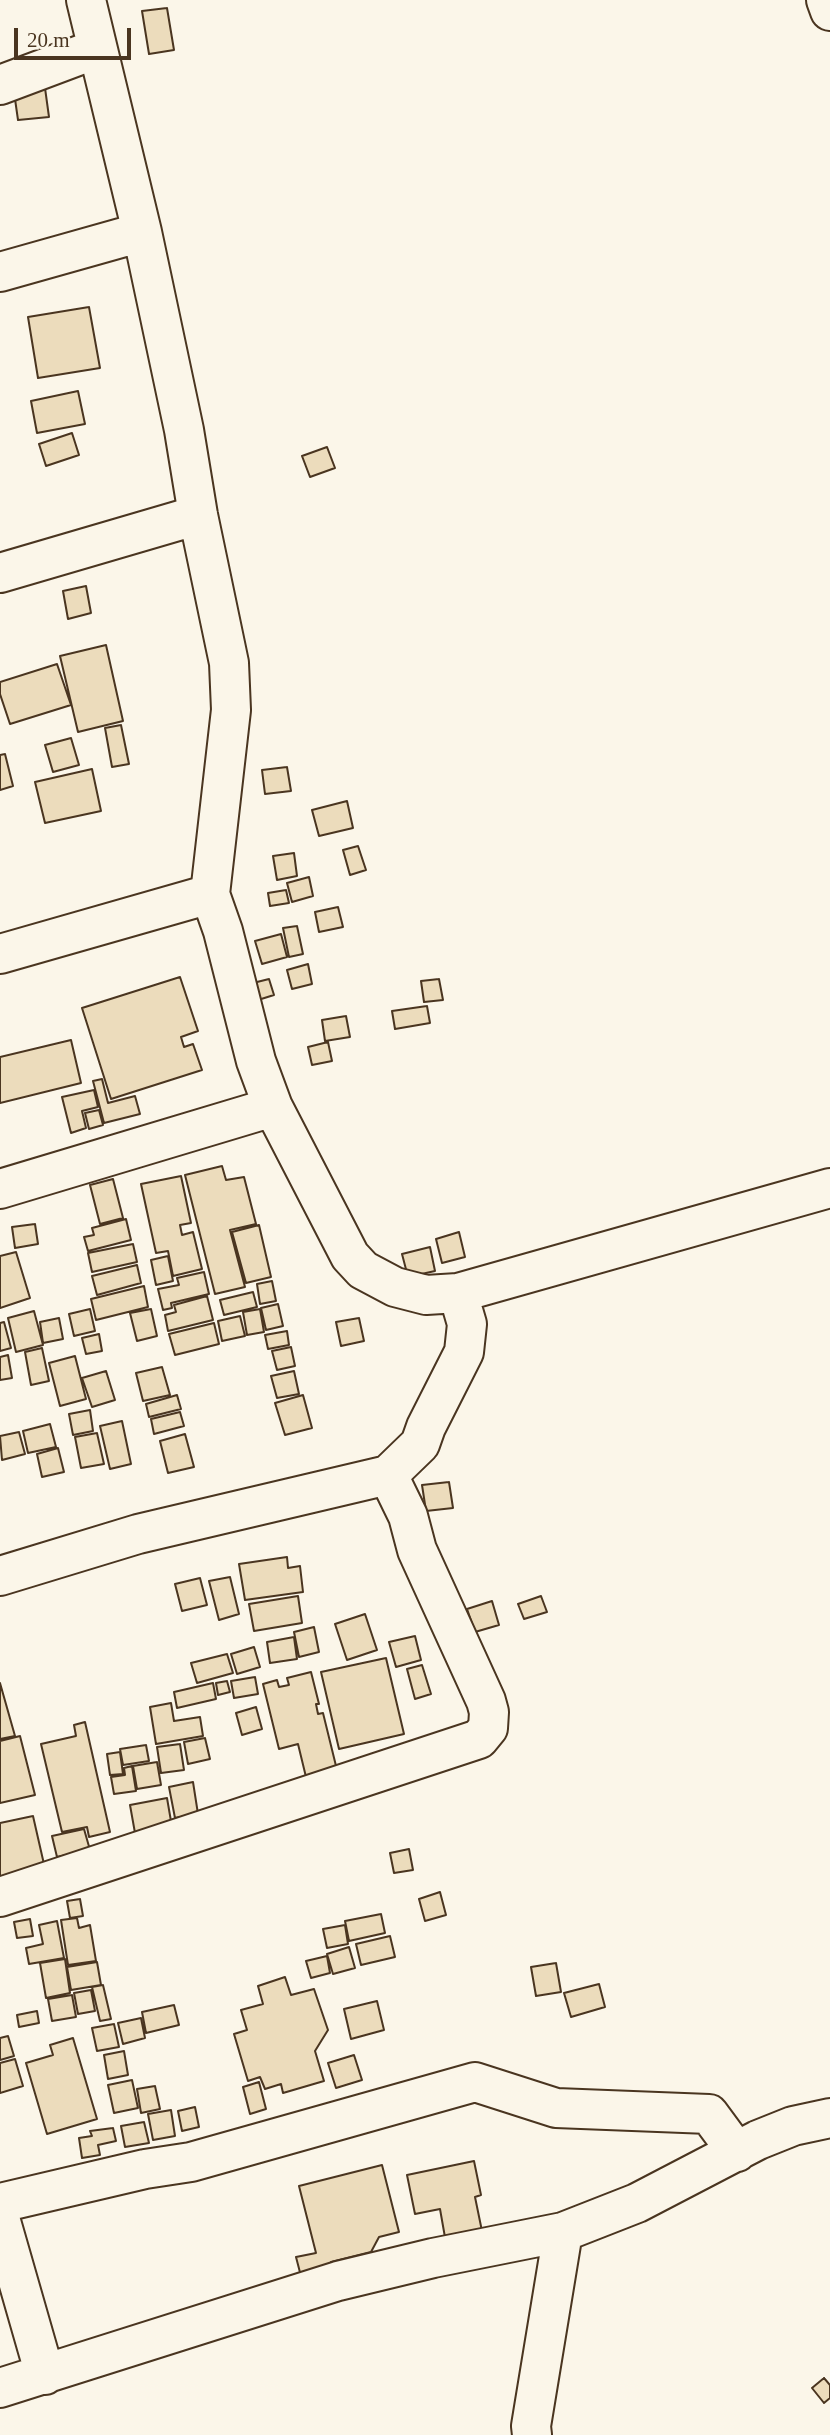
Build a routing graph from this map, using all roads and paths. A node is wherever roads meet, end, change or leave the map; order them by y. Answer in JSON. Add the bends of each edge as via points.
{"nodes":[{"id":1,"x":86,"y":0,"type":"edge"},
{"id":2,"x":826,"y":0,"type":"edge"},
{"id":3,"x":830,"y":11,"type":"edge"},
{"id":4,"x":96,"y":49,"type":"junction"},
{"id":5,"x":0,"y":85,"type":"edge"},
{"id":6,"x":142,"y":232,"type":"junction"},
{"id":7,"x":0,"y":272,"type":"edge"},
{"id":8,"x":198,"y":515,"type":"junction"},
{"id":9,"x":0,"y":573,"type":"edge"},
{"id":10,"x":210,"y":894,"type":"junction"},
{"id":11,"x":0,"y":954,"type":"edge"},
{"id":12,"x":273,"y":1107,"type":"junction"},
{"id":13,"x":830,"y":1188,"type":"edge"},
{"id":14,"x":0,"y":1189,"type":"edge"},
{"id":15,"x":458,"y":1293,"type":"junction"},
{"id":16,"x":388,"y":1475,"type":"junction"},
{"id":17,"x":0,"y":1576,"type":"edge"},
{"id":18,"x":0,"y":1897,"type":"edge"},
{"id":19,"x":830,"y":2118,"type":"edge"},
{"id":20,"x":737,"y":2152,"type":"junction"},
{"id":21,"x":0,"y":2203,"type":"edge"},
{"id":22,"x":0,"y":2218,"type":"edge"},
{"id":23,"x":563,"y":2232,"type":"junction"},
{"id":24,"x":45,"y":2375,"type":"junction"},
{"id":25,"x":0,"y":2388,"type":"edge"},
{"id":26,"x":532,"y":2435,"type":"edge"}],
"edges":[{"from":1,"to":4,"type":"street"},
{"from":2,"to":3,"type":"street"},
{"from":4,"to":5,"type":"street"},
{"from":4,"to":6,"type":"street"},
{"from":6,"to":7,"type":"street"},
{"from":6,"to":8,"type":"street"},
{"from":8,"to":9,"type":"street"},
{"from":8,"to":10,"type":"street","via":[[229,663],[231,710]]},
{"from":10,"to":11,"type":"street"},
{"from":10,"to":12,"type":"street"},
{"from":12,"to":14,"type":"street"},
{"from":12,"to":15,"type":"street","via":[[350,1256],[363,1270],[410,1292]]},
{"from":13,"to":15,"type":"street"},
{"from":15,"to":16,"type":"street","via":[[467,1324],[464,1352],[420,1444]]},
{"from":16,"to":17,"type":"street","via":[[138,1534]]},
{"from":16,"to":18,"type":"street","via":[[486,1701],[488,1728],[479,1739]]},
{"from":19,"to":20,"type":"street","via":[[793,2126]]},
{"from":20,"to":21,"type":"street","via":[[709,2114],[556,2108],[475,2082],[191,2162]]},
{"from":20,"to":23,"type":"street","via":[[637,2203]]},
{"from":22,"to":24,"type":"street"},
{"from":23,"to":24,"type":"street","via":[[338,2281]]},
{"from":23,"to":26,"type":"street"},
{"from":24,"to":25,"type":"street"}]}
